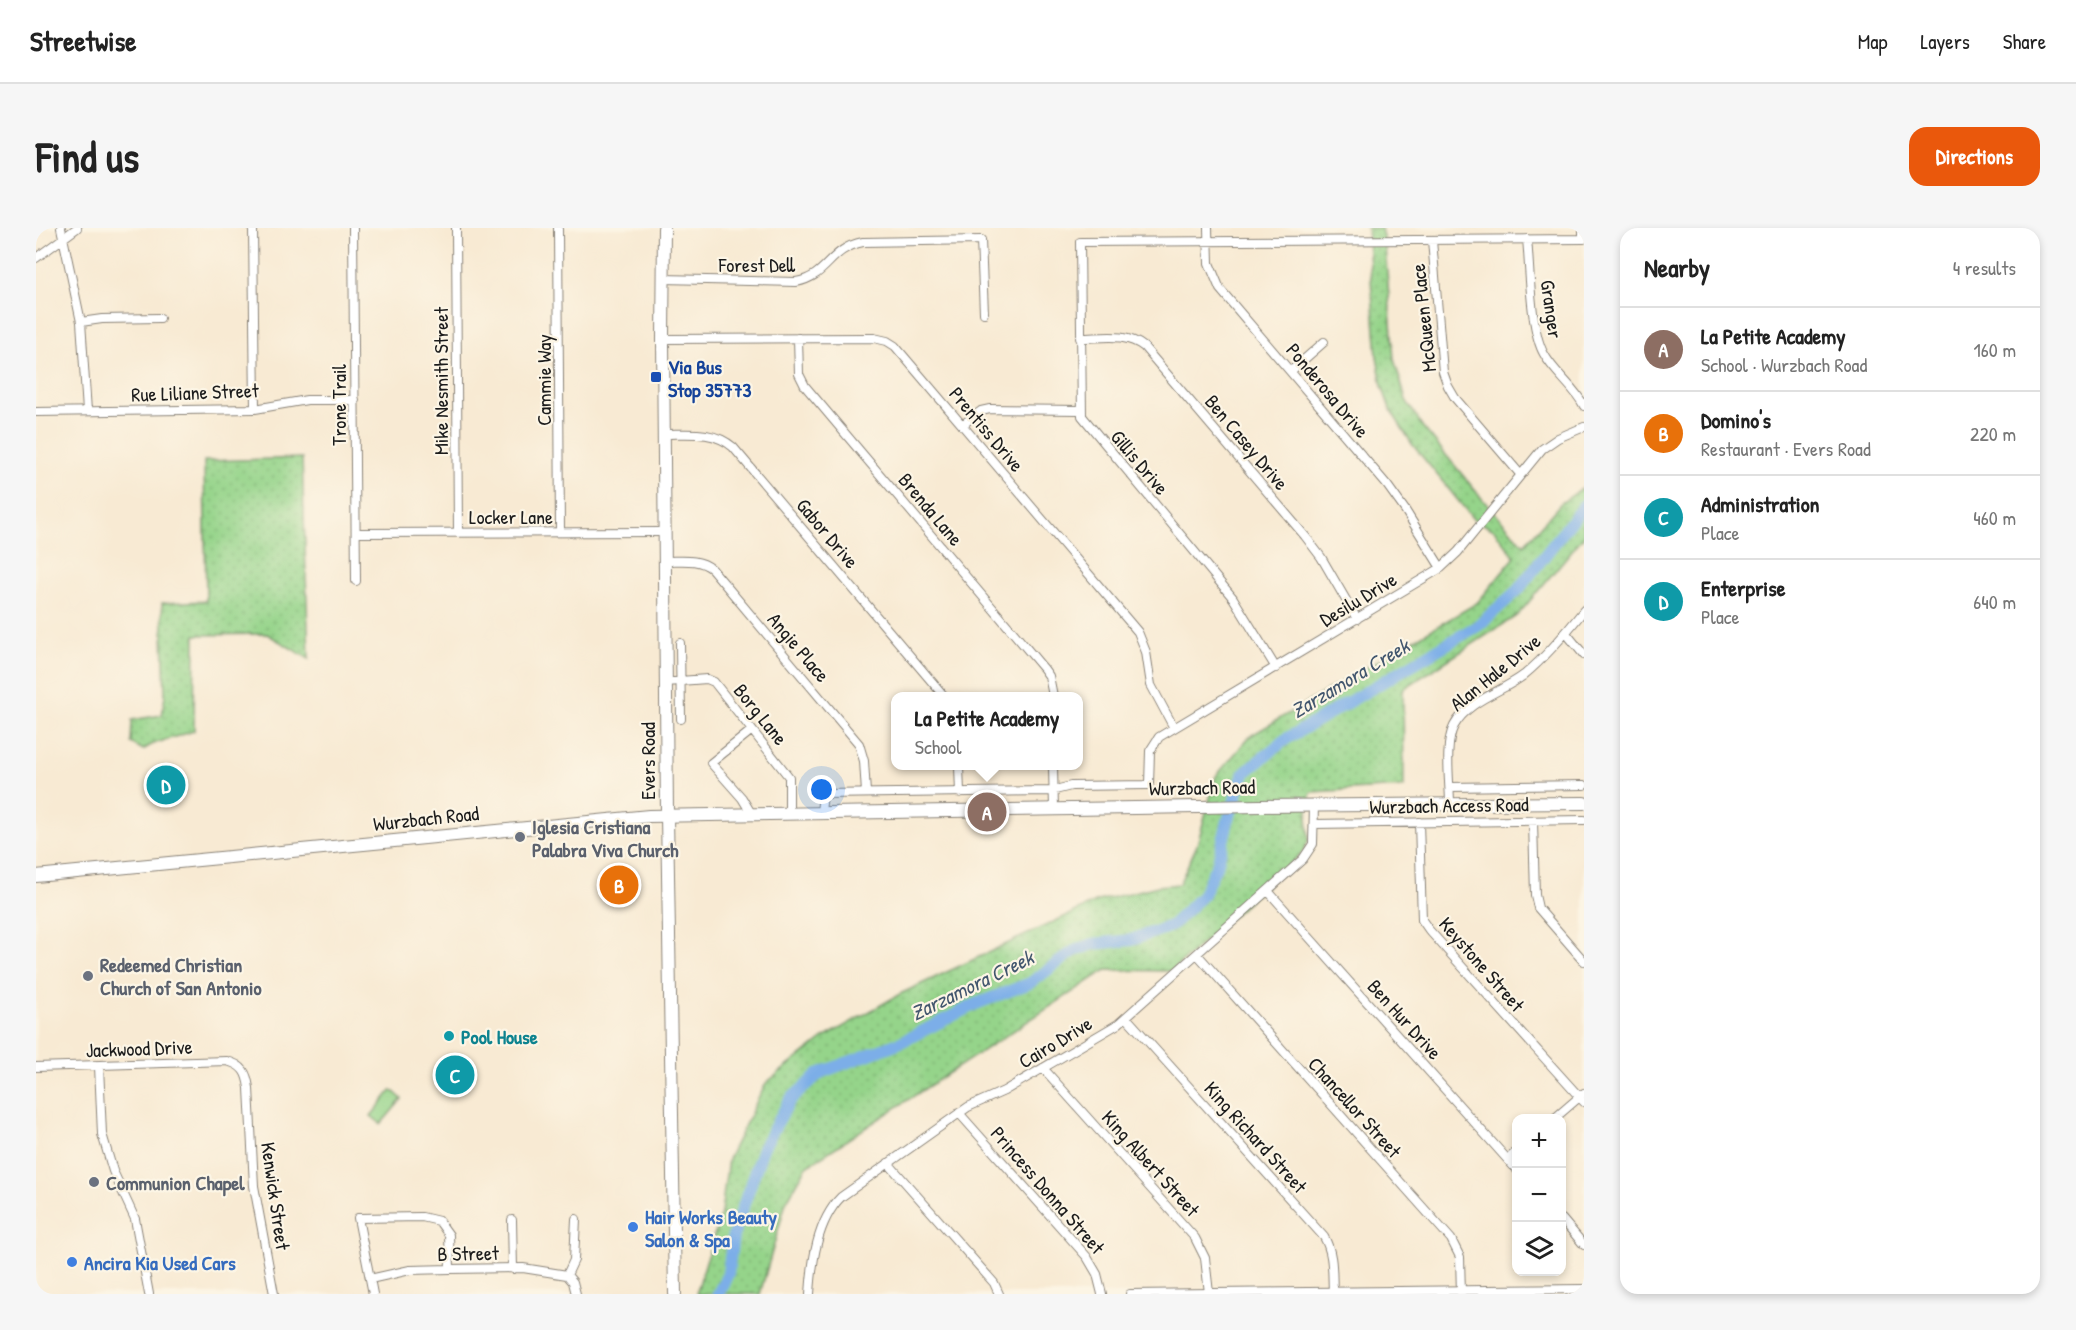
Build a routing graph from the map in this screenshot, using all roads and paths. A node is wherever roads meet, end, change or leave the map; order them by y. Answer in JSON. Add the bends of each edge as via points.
{"nodes":[{"id":1,"x":61,"y":228,"type":"edge"},
{"id":2,"x":77,"y":228,"type":"edge"},
{"id":3,"x":253,"y":228,"type":"edge"},
{"id":4,"x":353,"y":228,"type":"edge"},
{"id":5,"x":456,"y":228,"type":"edge"},
{"id":6,"x":558,"y":228,"type":"edge"},
{"id":7,"x":664,"y":228,"type":"edge"},
{"id":8,"x":1208,"y":228,"type":"edge"},
{"id":9,"x":1583,"y":228,"type":"edge"},
{"id":10,"x":63,"y":238,"type":"junction"},
{"id":11,"x":1527,"y":239,"type":"junction"},
{"id":12,"x":1584,"y":239,"type":"edge"},
{"id":13,"x":1432,"y":240,"type":"junction"},
{"id":14,"x":1208,"y":242,"type":"junction"},
{"id":15,"x":36,"y":258,"type":"edge"},
{"id":16,"x":663,"y":279,"type":"junction"},
{"id":17,"x":984,"y":313,"type":"dead end"},
{"id":18,"x":160,"y":318,"type":"dead end"},
{"id":19,"x":81,"y":322,"type":"junction"},
{"id":20,"x":798,"y":338,"type":"junction"},
{"id":21,"x":1080,"y":338,"type":"junction"},
{"id":22,"x":663,"y":339,"type":"junction"},
{"id":23,"x":1324,"y":342,"type":"dead end"},
{"id":24,"x":1290,"y":371,"type":"junction"},
{"id":25,"x":355,"y":400,"type":"junction"},
{"id":26,"x":1584,"y":406,"type":"edge"},
{"id":27,"x":255,"y":409,"type":"junction"},
{"id":28,"x":1081,"y":410,"type":"junction"},
{"id":29,"x":87,"y":411,"type":"junction"},
{"id":30,"x":36,"y":412,"type":"edge"},
{"id":31,"x":962,"y":425,"type":"junction"},
{"id":32,"x":1584,"y":428,"type":"edge"},
{"id":33,"x":664,"y":434,"type":"junction"},
{"id":34,"x":1520,"y":474,"type":"junction"},
{"id":35,"x":560,"y":532,"type":"junction"},
{"id":36,"x":666,"y":532,"type":"junction"},
{"id":37,"x":356,"y":533,"type":"junction"},
{"id":38,"x":458,"y":533,"type":"junction"},
{"id":39,"x":666,"y":561,"type":"junction"},
{"id":40,"x":1441,"y":568,"type":"junction"},
{"id":41,"x":356,"y":581,"type":"dead end"},
{"id":42,"x":1584,"y":610,"type":"edge"},
{"id":43,"x":1357,"y":619,"type":"junction"},
{"id":44,"x":1566,"y":633,"type":"junction"},
{"id":45,"x":680,"y":644,"type":"dead end"},
{"id":46,"x":1584,"y":655,"type":"edge"},
{"id":47,"x":1276,"y":668,"type":"junction"},
{"id":48,"x":681,"y":681,"type":"junction"},
{"id":49,"x":666,"y":682,"type":"junction"},
{"id":50,"x":941,"y":692,"type":"edge"},
{"id":51,"x":1052,"y":692,"type":"edge"},
{"id":52,"x":681,"y":719,"type":"dead end"},
{"id":53,"x":1174,"y":728,"type":"junction"},
{"id":54,"x":752,"y":730,"type":"junction"},
{"id":55,"x":960,"y":770,"type":"edge"},
{"id":56,"x":1053,"y":770,"type":"edge"},
{"id":57,"x":1149,"y":785,"type":"joint"},
{"id":58,"x":1584,"y":785,"type":"edge"},
{"id":59,"x":1449,"y":787,"type":"junction"},
{"id":60,"x":1053,"y":791,"type":"junction"},
{"id":61,"x":960,"y":792,"type":"junction"},
{"id":62,"x":866,"y":793,"type":"junction"},
{"id":63,"x":1584,"y":803,"type":"edge"},
{"id":64,"x":1450,"y":804,"type":"junction"},
{"id":65,"x":1314,"y":805,"type":"junction"},
{"id":66,"x":1054,"y":809,"type":"junction"},
{"id":67,"x":821,"y":812,"type":"junction"},
{"id":68,"x":751,"y":813,"type":"junction"},
{"id":69,"x":789,"y":813,"type":"junction"},
{"id":70,"x":667,"y":815,"type":"junction"},
{"id":71,"x":1584,"y":820,"type":"edge"},
{"id":72,"x":1533,"y":821,"type":"junction"},
{"id":73,"x":1419,"y":822,"type":"junction"},
{"id":74,"x":1314,"y":824,"type":"junction"},
{"id":75,"x":36,"y":876,"type":"edge"},
{"id":76,"x":1268,"y":891,"type":"junction"},
{"id":77,"x":1197,"y":954,"type":"junction"},
{"id":78,"x":1584,"y":961,"type":"edge"},
{"id":79,"x":1126,"y":1017,"type":"junction"},
{"id":80,"x":99,"y":1066,"type":"junction"},
{"id":81,"x":36,"y":1067,"type":"edge"},
{"id":82,"x":241,"y":1067,"type":"joint"},
{"id":83,"x":1043,"y":1068,"type":"junction"},
{"id":84,"x":1582,"y":1098,"type":"edge"},
{"id":85,"x":959,"y":1113,"type":"junction"},
{"id":86,"x":1561,"y":1114,"type":"edge"},
{"id":87,"x":1512,"y":1156,"type":"edge"},
{"id":88,"x":1508,"y":1160,"type":"junction"},
{"id":89,"x":888,"y":1163,"type":"junction"},
{"id":90,"x":1515,"y":1168,"type":"edge"},
{"id":91,"x":576,"y":1219,"type":"dead end"},
{"id":92,"x":512,"y":1220,"type":"dead end"},
{"id":93,"x":1565,"y":1222,"type":"edge"},
{"id":94,"x":1584,"y":1245,"type":"edge"},
{"id":95,"x":450,"y":1269,"type":"junction"},
{"id":96,"x":513,"y":1269,"type":"junction"},
{"id":97,"x":567,"y":1275,"type":"junction"},
{"id":98,"x":370,"y":1279,"type":"junction"},
{"id":99,"x":1584,"y":1289,"type":"edge"},
{"id":100,"x":1333,"y":1292,"type":"junction"},
{"id":101,"x":1461,"y":1292,"type":"edge"},
{"id":102,"x":1209,"y":1293,"type":"edge"},
{"id":103,"x":149,"y":1294,"type":"edge"},
{"id":104,"x":274,"y":1294,"type":"edge"},
{"id":105,"x":373,"y":1294,"type":"edge"},
{"id":106,"x":576,"y":1294,"type":"edge"},
{"id":107,"x":675,"y":1294,"type":"edge"},
{"id":108,"x":810,"y":1294,"type":"edge"},
{"id":109,"x":999,"y":1294,"type":"edge"},
{"id":110,"x":1102,"y":1294,"type":"edge"},
{"id":111,"x":1130,"y":1294,"type":"edge"}],
"edges":[{"from":1,"to":10,"type":"street"},
{"from":2,"to":10,"type":"street"},
{"from":3,"to":27,"type":"street"},
{"from":4,"to":25,"type":"street","name":"Trone Trail"},
{"from":5,"to":38,"type":"street","name":"Mike Nesmith Street"},
{"from":6,"to":35,"type":"street","name":"Cammie Way"},
{"from":7,"to":16,"type":"main road","name":"Evers Road"},
{"from":8,"to":14,"type":"street","name":"Ponderosa Drive"},
{"from":9,"to":12,"type":"street"},
{"from":10,"to":15,"type":"street"},
{"from":10,"to":19,"type":"street"},
{"from":11,"to":12,"type":"street"},
{"from":11,"to":13,"type":"street"},
{"from":11,"to":26,"type":"street","name":"Granger","via":[[1538,340],[1547,359]]},
{"from":13,"to":14,"type":"street"},
{"from":13,"to":34,"type":"street","name":"McQueen Place","via":[[1442,364],[1448,386]]},
{"from":14,"to":21,"type":"street","name":"Gillis Drive","via":[[1080,242]]},
{"from":14,"to":24,"type":"street","name":"Ponderosa Drive","via":[[1209,263],[1220,289]]},
{"from":16,"to":17,"type":"street","name":"Forest Dell","via":[[796,282],[818,273],[851,244],[981,240]]},
{"from":16,"to":22,"type":"main road","name":"Evers Road"},
{"from":18,"to":19,"type":"street"},
{"from":19,"to":29,"type":"street"},
{"from":20,"to":22,"type":"street","name":"Prentiss Drive"},
{"from":20,"to":31,"type":"street","name":"Prentiss Drive","via":[[887,341]]},
{"from":20,"to":51,"type":"street","name":"Brenda Lane","via":[[800,379],[1044,669]]},
{"from":21,"to":28,"type":"street","name":"Gillis Drive"},
{"from":21,"to":43,"type":"street","name":"Ben Casey Drive","via":[[1122,337],[1144,347],[1305,536]]},
{"from":22,"to":33,"type":"main road","name":"Evers Road"},
{"from":23,"to":24,"type":"street"},
{"from":24,"to":40,"type":"street","name":"Ponderosa Drive","via":[[1387,485]]},
{"from":25,"to":27,"type":"street","name":"Rue Liliane Street","via":[[307,400]]},
{"from":25,"to":37,"type":"street","name":"Trone Trail"},
{"from":27,"to":29,"type":"street","name":"Rue Liliane Street"},
{"from":28,"to":31,"type":"street","via":[[990,409]]},
{"from":28,"to":47,"type":"street","name":"Gillis Drive","via":[[1086,424],[1233,598]]},
{"from":29,"to":30,"type":"street","name":"Rue Liliane Street"},
{"from":31,"to":53,"type":"street","name":"Prentiss Drive","via":[[1138,632],[1153,692]]},
{"from":32,"to":34,"type":"street","name":"Desilu Drive","via":[[1550,443]]},
{"from":33,"to":36,"type":"main road","name":"Evers Road"},
{"from":33,"to":50,"type":"street","name":"Gabor Drive","via":[[714,435],[733,447]]},
{"from":34,"to":40,"type":"street","name":"Desilu Drive"},
{"from":35,"to":36,"type":"street","name":"Locker Lane"},
{"from":35,"to":38,"type":"street","name":"Locker Lane"},
{"from":36,"to":39,"type":"main road","name":"Evers Road"},
{"from":37,"to":38,"type":"street","name":"Locker Lane"},
{"from":37,"to":41,"type":"street","name":"Trone Trail"},
{"from":39,"to":49,"type":"main road","name":"Evers Road"},
{"from":39,"to":62,"type":"street","name":"Angie Place","via":[[695,561],[712,569],[859,744]]},
{"from":40,"to":43,"type":"street","name":"Desilu Drive"},
{"from":42,"to":44,"type":"street","name":"Alan Hale Drive"},
{"from":43,"to":47,"type":"street","name":"Desilu Drive"},
{"from":44,"to":46,"type":"street"},
{"from":44,"to":59,"type":"street","name":"Alan Hale Drive","via":[[1521,677],[1474,705],[1459,719],[1449,738]]},
{"from":45,"to":48,"type":"street"},
{"from":47,"to":53,"type":"street","name":"Desilu Drive"},
{"from":48,"to":49,"type":"street","name":"Borg Lane"},
{"from":48,"to":52,"type":"street"},
{"from":48,"to":54,"type":"street","name":"Borg Lane","via":[[714,682]]},
{"from":49,"to":70,"type":"main road","name":"Evers Road"},
{"from":53,"to":57,"type":"street","name":"Desilu Drive","via":[[1160,737],[1150,751]]},
{"from":54,"to":68,"type":"street","via":[[711,763]]},
{"from":54,"to":69,"type":"street","name":"Borg Lane","via":[[789,777]]},
{"from":55,"to":61,"type":"street"},
{"from":56,"to":60,"type":"street"},
{"from":57,"to":60,"type":"street","name":"Wurzbach Road","via":[[1071,786]]},
{"from":58,"to":59,"type":"street","name":"Wurzbach Access Road"},
{"from":59,"to":64,"type":"street","name":"Alan Hale Drive"},
{"from":60,"to":61,"type":"street","name":"Wurzbach Road"},
{"from":60,"to":66,"type":"street"},
{"from":61,"to":62,"type":"street","name":"Wurzbach Road"},
{"from":62,"to":67,"type":"street","name":"Wurzbach Road","via":[[823,794]]},
{"from":63,"to":64,"type":"main road","name":"Wurzbach Road"},
{"from":64,"to":65,"type":"main road","name":"Wurzbach Road"},
{"from":65,"to":66,"type":"main road","name":"Wurzbach Road"},
{"from":65,"to":74,"type":"street","name":"Cairo Drive"},
{"from":66,"to":67,"type":"main road","name":"Wurzbach Road"},
{"from":67,"to":69,"type":"main road","name":"Wurzbach Road"},
{"from":68,"to":69,"type":"main road","name":"Wurzbach Road"},
{"from":68,"to":70,"type":"main road","name":"Wurzbach Road"},
{"from":70,"to":75,"type":"main road","name":"Wurzbach Road"},
{"from":70,"to":107,"type":"main road","name":"Evers Road"},
{"from":71,"to":72,"type":"street","name":"Wurzbach Access Road"},
{"from":72,"to":73,"type":"street","name":"Wurzbach Access Road"},
{"from":72,"to":78,"type":"street","via":[[1538,908]]},
{"from":73,"to":74,"type":"street","name":"Wurzbach Access Road"},
{"from":73,"to":84,"type":"street","name":"Keystone Street","via":[[1422,920]]},
{"from":74,"to":76,"type":"street","name":"Cairo Drive","via":[[1310,851]]},
{"from":76,"to":77,"type":"street","name":"Cairo Drive"},
{"from":76,"to":88,"type":"street","name":"Ben Hur Drive"},
{"from":77,"to":79,"type":"street","name":"Cairo Drive"},
{"from":77,"to":101,"type":"street","name":"Chancellor Street","via":[[1451,1239],[1460,1257]]},
{"from":79,"to":83,"type":"street","name":"Cairo Drive"},
{"from":79,"to":100,"type":"street","name":"King Richard Street","via":[[1324,1237],[1332,1258]]},
{"from":80,"to":81,"type":"street","name":"Jackwood Drive"},
{"from":80,"to":82,"type":"street","name":"Jackwood Drive","via":[[227,1061]]},
{"from":80,"to":103,"type":"street","via":[[102,1134],[113,1171],[135,1219]]},
{"from":82,"to":104,"type":"street","name":"Kenwick Street","via":[[249,1088],[255,1196]]},
{"from":83,"to":85,"type":"street","name":"Cairo Drive"},
{"from":83,"to":102,"type":"street","name":"King Albert Street","via":[[1195,1238],[1205,1258]]},
{"from":84,"to":86,"type":"street"},
{"from":85,"to":89,"type":"street","name":"Cairo Drive"},
{"from":85,"to":110,"type":"street","name":"Princess Donna Street","via":[[1091,1262]]},
{"from":87,"to":88,"type":"street"},
{"from":88,"to":90,"type":"street","name":"Ben Hur Drive"},
{"from":89,"to":108,"type":"street","name":"Cairo Drive","via":[[841,1197],[828,1213],[822,1226]]},
{"from":89,"to":109,"type":"street","via":[[994,1283]]},
{"from":91,"to":97,"type":"street","via":[[573,1260]]},
{"from":92,"to":96,"type":"street"},
{"from":93,"to":94,"type":"street"},
{"from":95,"to":96,"type":"street","name":"B Street"},
{"from":95,"to":98,"type":"street","name":"B Street","via":[[410,1270]]},
{"from":95,"to":98,"type":"street","via":[[449,1235],[439,1221],[422,1217],[358,1218]]},
{"from":96,"to":97,"type":"street","name":"B Street"},
{"from":97,"to":106,"type":"street"},
{"from":98,"to":105,"type":"street"},
{"from":99,"to":101,"type":"street"},
{"from":100,"to":101,"type":"street"},
{"from":100,"to":102,"type":"street"},
{"from":102,"to":111,"type":"street"}]}
